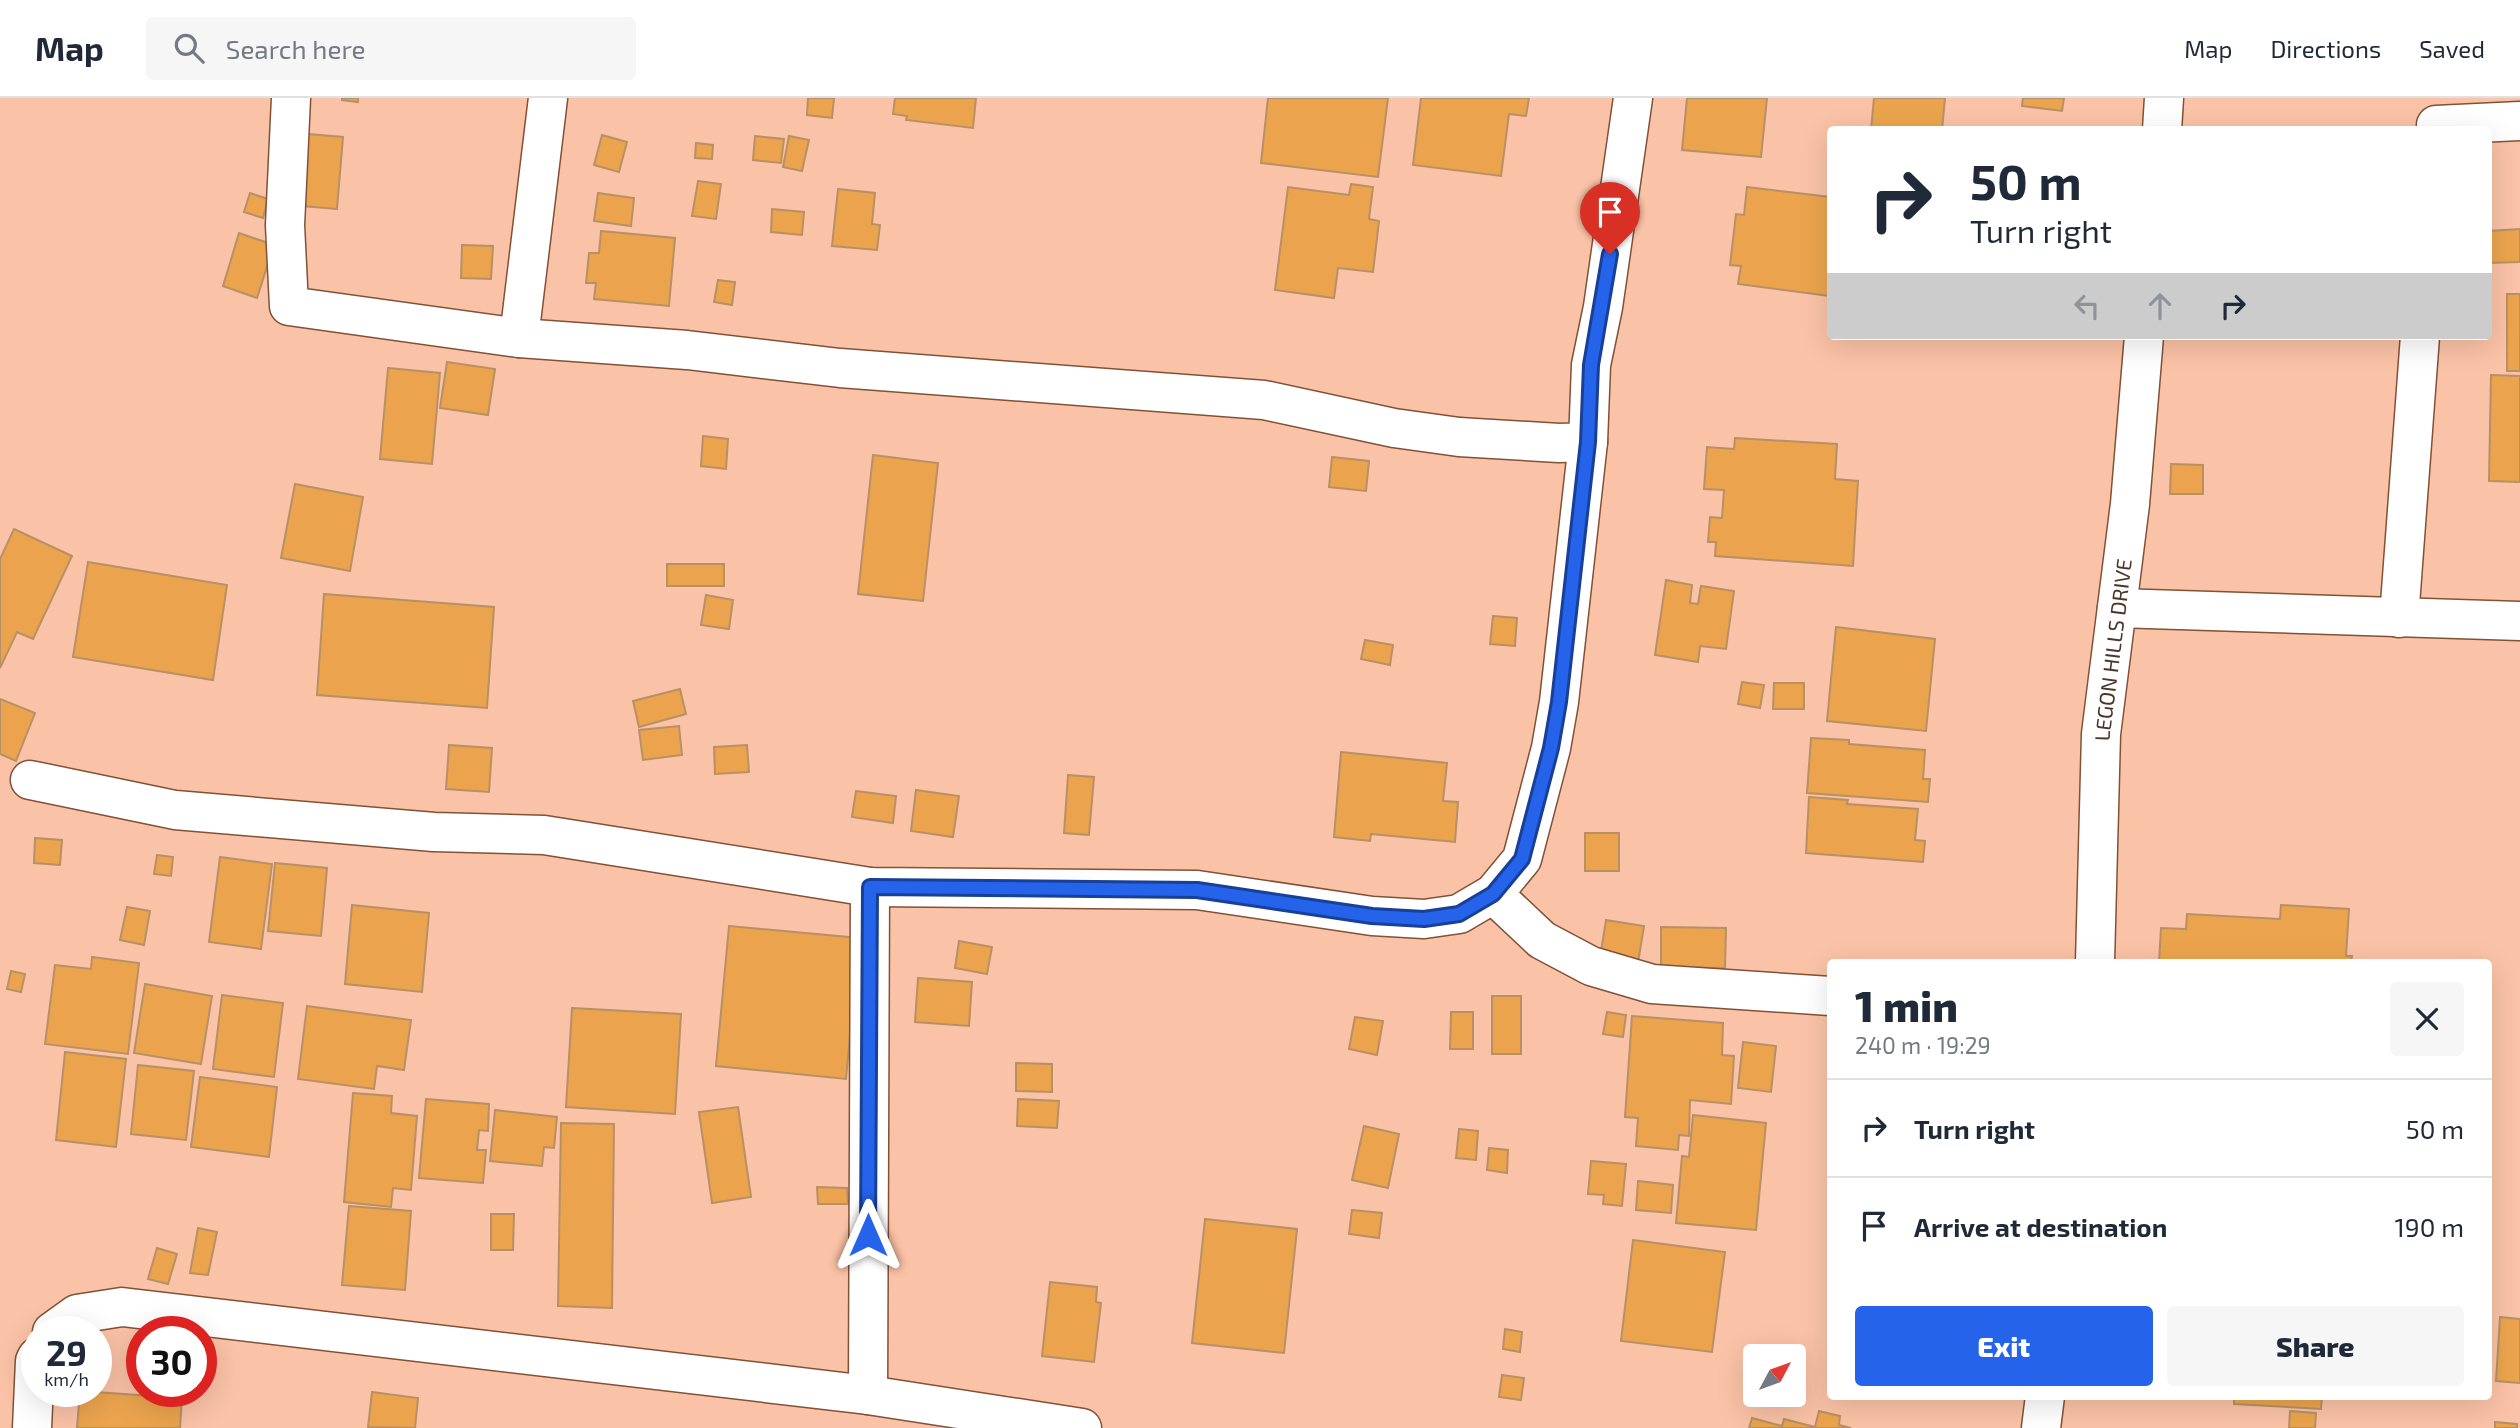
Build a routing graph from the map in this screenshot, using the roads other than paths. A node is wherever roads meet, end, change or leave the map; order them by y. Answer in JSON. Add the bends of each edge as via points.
{"nodes":[{"id":1,"x":291,"y":98,"type":"edge"},
{"id":2,"x":548,"y":98,"type":"edge"},
{"id":3,"x":1633,"y":98,"type":"edge"},
{"id":4,"x":2164,"y":98,"type":"edge"},
{"id":5,"x":2436,"y":117,"type":"edge"},
{"id":6,"x":2520,"y":121,"type":"edge"},
{"id":7,"x":2162,"y":126,"type":"edge"},
{"id":8,"x":519,"y":338,"type":"junction"},
{"id":9,"x":2144,"y":340,"type":"edge"},
{"id":10,"x":2420,"y":340,"type":"edge"},
{"id":11,"x":1588,"y":442,"type":"junction"},
{"id":12,"x":2117,"y":608,"type":"junction"},
{"id":13,"x":2399,"y":618,"type":"junction"},
{"id":14,"x":2520,"y":621,"type":"edge"},
{"id":15,"x":30,"y":780,"type":"dead end"},
{"id":16,"x":870,"y":887,"type":"junction"},
{"id":17,"x":1493,"y":894,"type":"junction"},
{"id":18,"x":2095,"y":959,"type":"edge"},
{"id":19,"x":1827,"y":996,"type":"edge"},
{"id":20,"x":74,"y":1316,"type":"edge"},
{"id":21,"x":868,"y":1395,"type":"junction"},
{"id":22,"x":2044,"y":1400,"type":"edge"},
{"id":23,"x":33,"y":1407,"type":"edge"},
{"id":24,"x":32,"y":1428,"type":"edge"},
{"id":25,"x":1082,"y":1428,"type":"edge"},
{"id":26,"x":2041,"y":1428,"type":"edge"}],
"edges":[{"from":1,"to":8,"type":"street","via":[[285,225],[289,306]]},
{"from":2,"to":8,"type":"street"},
{"from":3,"to":11,"type":"street","via":[[1591,365]]},
{"from":4,"to":7,"type":"street"},
{"from":5,"to":6,"type":"street"},
{"from":8,"to":11,"type":"street","via":[[1264,400],[1459,437]]},
{"from":9,"to":12,"type":"street","name":"LEGON HILLS DRIVE"},
{"from":10,"to":13,"type":"street"},
{"from":11,"to":17,"type":"street","via":[[1551,748],[1522,859]]},
{"from":12,"to":13,"type":"street"},
{"from":12,"to":18,"type":"street","name":"LEGON HILLS DRIVE","via":[[2101,734]]},
{"from":13,"to":14,"type":"street"},
{"from":15,"to":16,"type":"street","via":[[175,810],[434,832],[544,835]]},
{"from":16,"to":17,"type":"street","via":[[1197,890],[1372,916],[1424,919],[1459,914]]},
{"from":16,"to":21,"type":"street"},
{"from":17,"to":19,"type":"street","via":[[1542,940],[1591,966],[1652,984]]},
{"from":20,"to":21,"type":"street","via":[[122,1307]]},
{"from":21,"to":25,"type":"street"},
{"from":22,"to":26,"type":"street"},
{"from":23,"to":24,"type":"street"}]}
